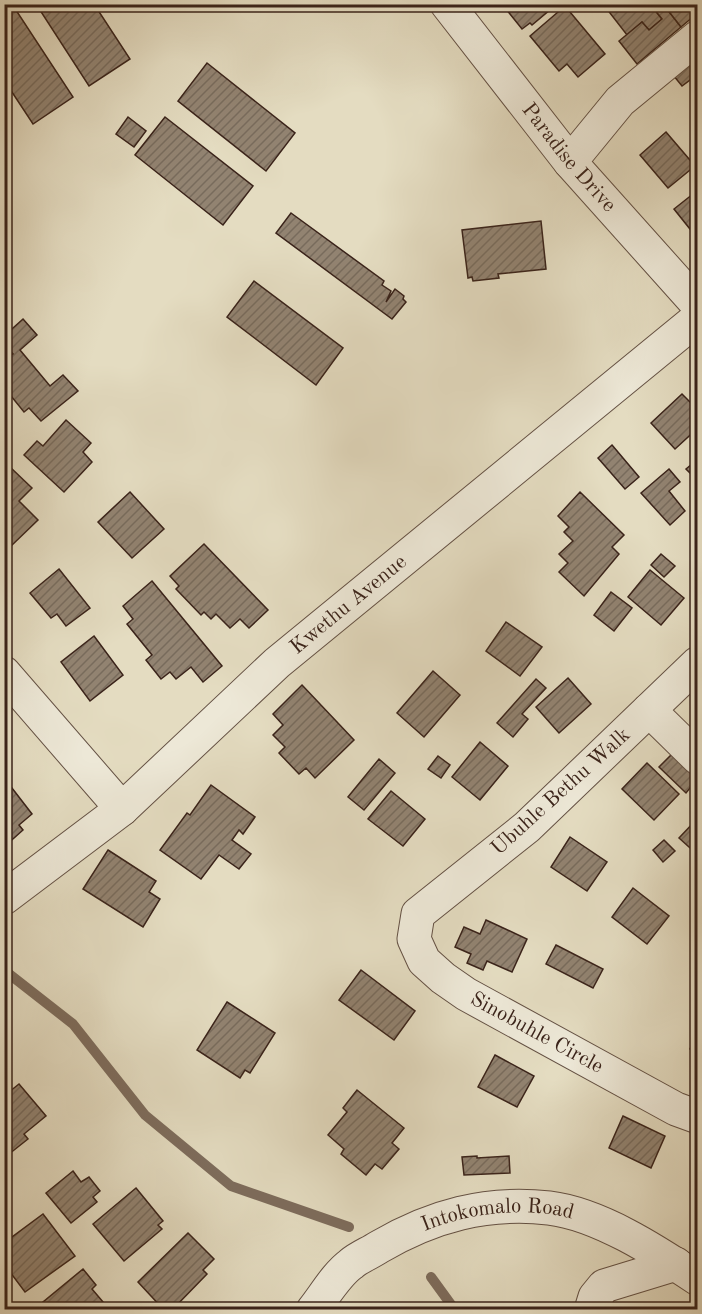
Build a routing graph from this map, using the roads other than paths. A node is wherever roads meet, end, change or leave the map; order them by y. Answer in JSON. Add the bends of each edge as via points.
{"nodes":[{"id":1,"x":447,"y":4,"type":"edge"},
{"id":2,"x":698,"y":37,"type":"edge"},
{"id":3,"x":570,"y":162,"type":"junction"},
{"id":4,"x":698,"y":305,"type":"edge"},
{"id":5,"x":698,"y":318,"type":"edge"},
{"id":6,"x":698,"y":663,"type":"edge"},
{"id":7,"x":4,"y":673,"type":"edge"},
{"id":8,"x":649,"y":710,"type":"junction"},
{"id":9,"x":698,"y":758,"type":"edge"},
{"id":10,"x":122,"y":809,"type":"junction"},
{"id":11,"x":4,"y":898,"type":"edge"},
{"id":12,"x":418,"y":914,"type":"joint"},
{"id":13,"x":698,"y":1118,"type":"edge"},
{"id":14,"x":686,"y":1271,"type":"edge"},
{"id":15,"x":313,"y":1310,"type":"edge"},
{"id":16,"x":591,"y":1310,"type":"edge"}],
"edges":[{"from":1,"to":3,"type":"street","name":"Paradise Drive"},
{"from":2,"to":3,"type":"street","via":[[620,101]]},
{"from":3,"to":4,"type":"street","name":"Paradise Drive"},
{"from":5,"to":10,"type":"street","name":"Kwethu Avenue","via":[[277,663]]},
{"from":6,"to":8,"type":"street","name":"Ubuhle Bethu Walk"},
{"from":7,"to":10,"type":"street"},
{"from":8,"to":9,"type":"street"},
{"from":8,"to":12,"type":"street","name":"Ubuhle Bethu Walk","via":[[527,827]]},
{"from":10,"to":11,"type":"street","name":"Kwethu Avenue"},
{"from":12,"to":13,"type":"street","name":"Sinobuhle Circle","via":[[414,939],[423,961],[465,994]]},
{"from":14,"to":15,"type":"street","name":"Intokomalo Road","via":[[612,1229],[551,1208],[471,1210],[418,1226],[350,1264]]},
{"from":14,"to":16,"type":"street","via":[[604,1287]]}]}
